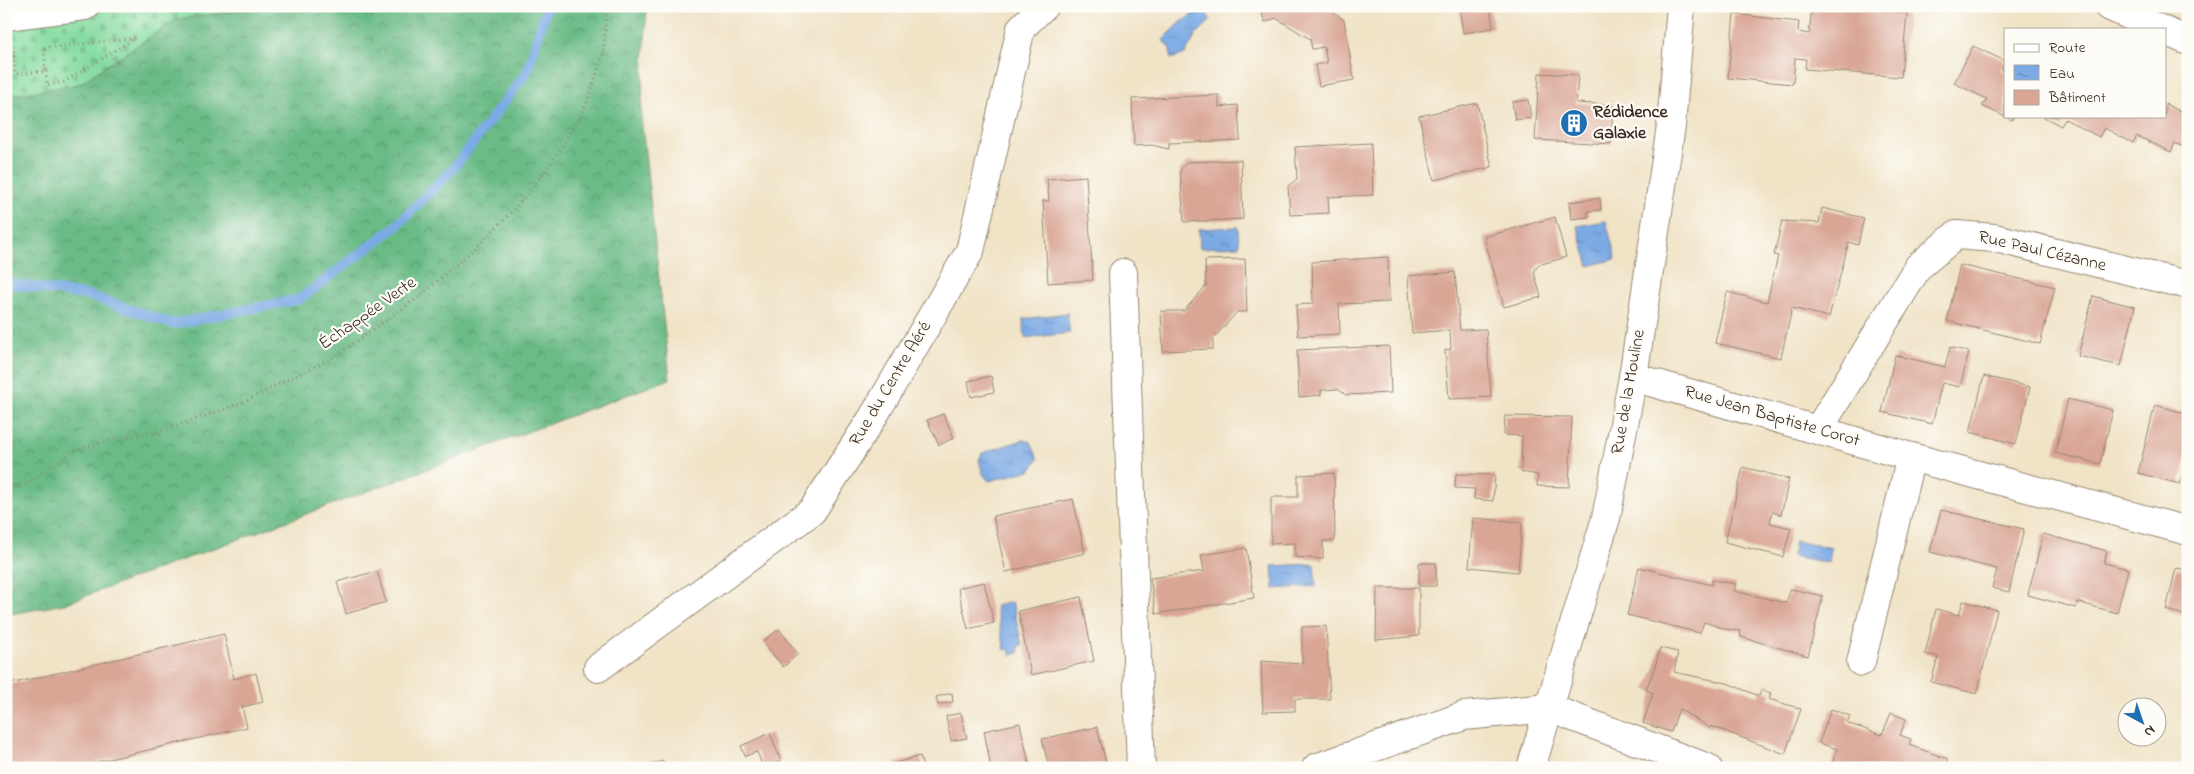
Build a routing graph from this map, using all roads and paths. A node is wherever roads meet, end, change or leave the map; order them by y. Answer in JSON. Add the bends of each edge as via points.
{"nodes":[{"id":1,"x":85,"y":6,"type":"edge"},
{"id":2,"x":607,"y":6,"type":"edge"},
{"id":3,"x":1044,"y":6,"type":"edge"},
{"id":4,"x":1681,"y":6,"type":"edge"},
{"id":5,"x":2108,"y":6,"type":"edge"},
{"id":6,"x":36,"y":9,"type":"edge"},
{"id":7,"x":6,"y":16,"type":"edge"},
{"id":8,"x":2158,"y":28,"type":"edge"},
{"id":9,"x":2166,"y":31,"type":"edge"},
{"id":10,"x":2188,"y":41,"type":"edge"},
{"id":11,"x":20,"y":42,"type":"dead end"},
{"id":12,"x":44,"y":48,"type":"junction"},
{"id":13,"x":46,"y":71,"type":"junction"},
{"id":14,"x":1123,"y":273,"type":"dead end"},
{"id":15,"x":2188,"y":285,"type":"edge"},
{"id":16,"x":1633,"y":377,"type":"junction"},
{"id":17,"x":1818,"y":430,"type":"junction"},
{"id":18,"x":1912,"y":457,"type":"junction"},
{"id":19,"x":6,"y":490,"type":"edge"},
{"id":20,"x":2188,"y":530,"type":"edge"},
{"id":21,"x":1861,"y":662,"type":"dead end"},
{"id":22,"x":598,"y":668,"type":"dead end"},
{"id":23,"x":1550,"y":708,"type":"junction"},
{"id":24,"x":1140,"y":768,"type":"edge"},
{"id":25,"x":1316,"y":768,"type":"edge"},
{"id":26,"x":1531,"y":768,"type":"edge"},
{"id":27,"x":1708,"y":768,"type":"edge"}],
"edges":[{"from":1,"to":6,"type":"street"},
{"from":2,"to":19,"type":"path","name":"Échappée Verte","via":[[603,55],[586,105],[555,158],[502,222],[420,297],[334,357],[241,403],[163,431],[114,439],[72,451],[28,482]]},
{"from":3,"to":22,"type":"street","name":"Rue du Centre Aéré","via":[[1021,28],[970,251],[874,417],[812,511]]},
{"from":4,"to":16,"type":"street","name":"Rue de la Mouline","via":[[1671,126]]},
{"from":5,"to":8,"type":"street"},
{"from":6,"to":7,"type":"street"},
{"from":6,"to":12,"type":"path"},
{"from":9,"to":10,"type":"street"},
{"from":11,"to":13,"type":"path","via":[[12,43],[15,74]]},
{"from":12,"to":13,"type":"path"},
{"from":12,"to":13,"type":"path","via":[[135,38],[64,82],[47,85]]},
{"from":14,"to":24,"type":"street"},
{"from":15,"to":17,"type":"street","name":"Rue Paul Cézanne","via":[[1994,238],[1956,235],[1918,266]]},
{"from":16,"to":17,"type":"street","name":"Rue Jean Baptiste Corot"},
{"from":16,"to":23,"type":"street","name":"Rue de la Mouline","via":[[1606,518]]},
{"from":17,"to":18,"type":"street","name":"Rue Jean Baptiste Corot"},
{"from":18,"to":20,"type":"street","name":"Rue Jean Baptiste Corot"},
{"from":18,"to":21,"type":"street"},
{"from":23,"to":25,"type":"street","via":[[1464,716]]},
{"from":23,"to":26,"type":"street","name":"Rue de la Mouline"},
{"from":23,"to":27,"type":"street"}]}
